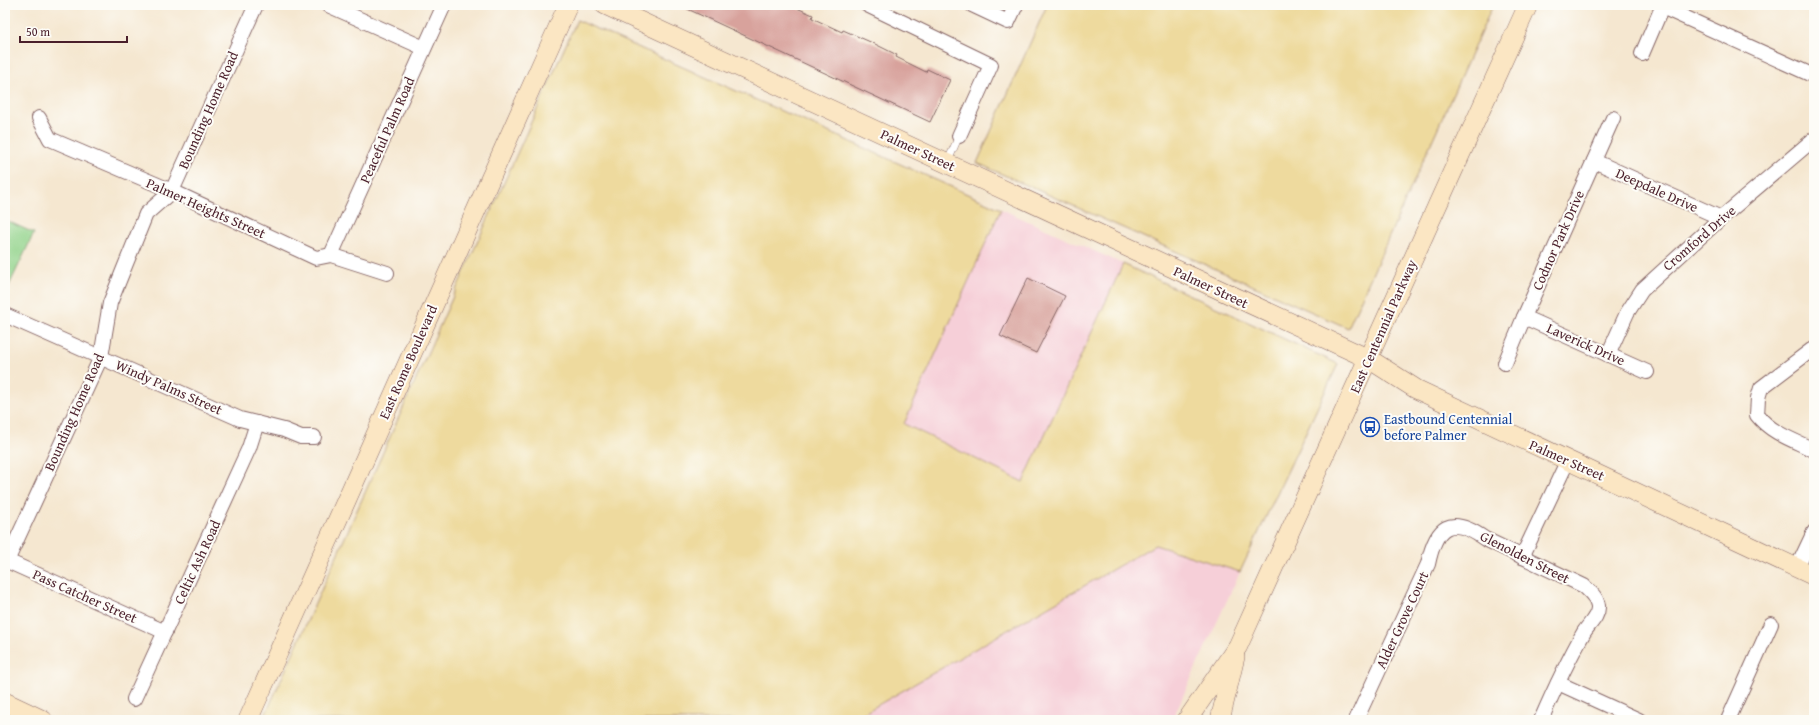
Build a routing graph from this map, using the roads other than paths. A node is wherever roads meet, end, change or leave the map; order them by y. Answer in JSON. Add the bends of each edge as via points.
{"nodes":[{"id":1,"x":256,"y":5,"type":"edge"},
{"id":2,"x":328,"y":5,"type":"edge"},
{"id":3,"x":444,"y":5,"type":"edge"},
{"id":4,"x":568,"y":5,"type":"edge"},
{"id":5,"x":604,"y":5,"type":"edge"},
{"id":6,"x":867,"y":5,"type":"edge"},
{"id":7,"x":972,"y":5,"type":"edge"},
{"id":8,"x":1016,"y":5,"type":"edge"},
{"id":9,"x":1528,"y":5,"type":"edge"},
{"id":10,"x":1663,"y":6,"type":"edge"},
{"id":11,"x":424,"y":48,"type":"junction"},
{"id":12,"x":1642,"y":54,"type":"dead end"},
{"id":13,"x":1814,"y":76,"type":"edge"},
{"id":14,"x":39,"y":118,"type":"dead end"},
{"id":15,"x":1613,"y":118,"type":"dead end"},
{"id":16,"x":960,"y":136,"type":"joint"},
{"id":17,"x":1814,"y":139,"type":"edge"},
{"id":18,"x":1594,"y":161,"type":"junction"},
{"id":19,"x":947,"y":164,"type":"junction"},
{"id":20,"x":172,"y":192,"type":"junction"},
{"id":21,"x":1721,"y":218,"type":"junction"},
{"id":22,"x":331,"y":255,"type":"junction"},
{"id":23,"x":387,"y":274,"type":"dead end"},
{"id":24,"x":5,"y":315,"type":"edge"},
{"id":25,"x":1524,"y":317,"type":"junction"},
{"id":26,"x":1814,"y":348,"type":"edge"},
{"id":27,"x":1608,"y":355,"type":"junction"},
{"id":28,"x":101,"y":357,"type":"junction"},
{"id":29,"x":1368,"y":359,"type":"junction"},
{"id":30,"x":1505,"y":364,"type":"dead end"},
{"id":31,"x":1648,"y":372,"type":"dead end"},
{"id":32,"x":257,"y":423,"type":"junction"},
{"id":33,"x":314,"y":438,"type":"dead end"},
{"id":34,"x":1814,"y":450,"type":"edge"},
{"id":35,"x":1567,"y":462,"type":"junction"},
{"id":36,"x":1452,"y":525,"type":"joint"},
{"id":37,"x":1814,"y":532,"type":"edge"},
{"id":38,"x":1522,"y":557,"type":"junction"},
{"id":39,"x":6,"y":560,"type":"edge"},
{"id":40,"x":1797,"y":568,"type":"junction"},
{"id":41,"x":1814,"y":576,"type":"edge"},
{"id":42,"x":1771,"y":624,"type":"dead end"},
{"id":43,"x":165,"y":632,"type":"junction"},
{"id":44,"x":1238,"y":646,"type":"junction"},
{"id":45,"x":1558,"y":683,"type":"junction"},
{"id":46,"x":134,"y":699,"type":"dead end"},
{"id":47,"x":5,"y":702,"type":"edge"},
{"id":48,"x":43,"y":720,"type":"edge"},
{"id":49,"x":248,"y":720,"type":"edge"},
{"id":50,"x":1187,"y":720,"type":"edge"},
{"id":51,"x":1220,"y":720,"type":"edge"},
{"id":52,"x":1356,"y":720,"type":"edge"},
{"id":53,"x":1541,"y":720,"type":"edge"},
{"id":54,"x":1639,"y":720,"type":"edge"},
{"id":55,"x":1728,"y":720,"type":"edge"}],
"edges":[{"from":1,"to":20,"type":"street","name":"Bounding Home Road"},
{"from":2,"to":11,"type":"street"},
{"from":3,"to":11,"type":"street","name":"Peaceful Palm Road"},
{"from":4,"to":49,"type":"street","name":"East Rome Boulevard"},
{"from":5,"to":19,"type":"street","name":"Palmer Street"},
{"from":6,"to":16,"type":"street","via":[[991,65]]},
{"from":7,"to":8,"type":"street","via":[[1008,22]]},
{"from":9,"to":29,"type":"street","name":"East Centennial Parkway"},
{"from":10,"to":12,"type":"street"},
{"from":10,"to":13,"type":"street"},
{"from":11,"to":22,"type":"street","name":"Peaceful Palm Road"},
{"from":14,"to":20,"type":"street","name":"Palmer Heights Street","via":[[50,139]]},
{"from":15,"to":18,"type":"street","name":"Codnor Park Drive"},
{"from":16,"to":19,"type":"lane"},
{"from":17,"to":21,"type":"street","name":"Cromford Drive"},
{"from":18,"to":21,"type":"street","name":"Deepdale Drive"},
{"from":18,"to":25,"type":"street","name":"Codnor Park Drive"},
{"from":19,"to":29,"type":"street","name":"Palmer Street"},
{"from":20,"to":22,"type":"street","name":"Palmer Heights Street","via":[[316,258]]},
{"from":20,"to":28,"type":"street","name":"Bounding Home Road","via":[[146,214],[110,303]]},
{"from":21,"to":27,"type":"street","name":"Cromford Drive","via":[[1642,290],[1627,313]]},
{"from":22,"to":23,"type":"street","name":"Palmer Heights Street"},
{"from":24,"to":28,"type":"street","name":"Windy Palms Street"},
{"from":25,"to":27,"type":"street","name":"Laverick Drive"},
{"from":25,"to":30,"type":"street","name":"Codnor Park Drive"},
{"from":26,"to":34,"type":"street","via":[[1762,388],[1758,398],[1757,415],[1772,430]]},
{"from":27,"to":31,"type":"street","name":"Laverick Drive"},
{"from":28,"to":32,"type":"street","name":"Windy Palms Street","via":[[233,416]]},
{"from":28,"to":39,"type":"street","name":"Bounding Home Road"},
{"from":29,"to":35,"type":"street","name":"Palmer Street","via":[[1416,390]]},
{"from":29,"to":44,"type":"street","name":"East Centennial Parkway"},
{"from":32,"to":33,"type":"street","name":"Windy Palms Street","via":[[301,437]]},
{"from":32,"to":43,"type":"street","name":"Celtic Ash Road","via":[[249,448]]},
{"from":35,"to":38,"type":"street"},
{"from":35,"to":40,"type":"street","name":"Palmer Street"},
{"from":36,"to":38,"type":"street","name":"Glenolden Street","via":[[1472,530]]},
{"from":36,"to":52,"type":"street","name":"Alder Grove Court","via":[[1437,535],[1431,546],[1428,564]]},
{"from":37,"to":40,"type":"street"},
{"from":38,"to":45,"type":"street","name":"Glenolden Street","via":[[1584,586],[1594,596],[1598,606],[1597,614],[1579,640]]},
{"from":39,"to":43,"type":"street","name":"Pass Catcher Street"},
{"from":40,"to":41,"type":"street","name":"Palmer Street"},
{"from":42,"to":55,"type":"street"},
{"from":43,"to":46,"type":"street","name":"Celtic Ash Road"},
{"from":44,"to":50,"type":"street","name":"East Centennial Parkway"},
{"from":44,"to":51,"type":"street","name":"East Centennial Parkway"},
{"from":45,"to":53,"type":"street"},
{"from":45,"to":54,"type":"street"},
{"from":47,"to":48,"type":"street"}]}
